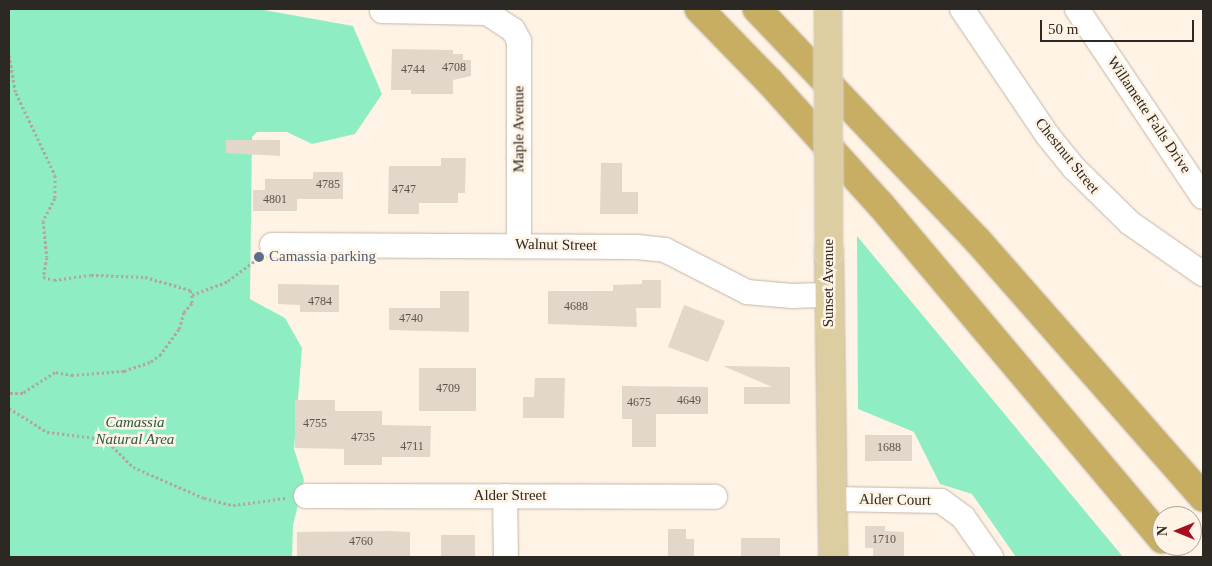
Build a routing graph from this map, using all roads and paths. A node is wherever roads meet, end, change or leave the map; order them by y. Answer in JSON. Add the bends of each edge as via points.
{"nodes":[{"id":1,"x":699,"y":9,"type":"edge"},
{"id":2,"x":756,"y":9,"type":"edge"},
{"id":3,"x":828,"y":9,"type":"edge"},
{"id":4,"x":962,"y":9,"type":"edge"},
{"id":5,"x":1077,"y":9,"type":"edge"},
{"id":6,"x":382,"y":10,"type":"dead end"},
{"id":7,"x":9,"y":56,"type":"edge"},
{"id":8,"x":1203,"y":197,"type":"edge"},
{"id":9,"x":272,"y":244,"type":"joint"},
{"id":10,"x":519,"y":244,"type":"junction"},
{"id":11,"x":1203,"y":274,"type":"edge"},
{"id":12,"x":192,"y":295,"type":"junction"},
{"id":13,"x":829,"y":295,"type":"junction"},
{"id":14,"x":9,"y":393,"type":"edge"},
{"id":15,"x":9,"y":408,"type":"edge"},
{"id":16,"x":306,"y":496,"type":"joint"},
{"id":17,"x":505,"y":496,"type":"junction"},
{"id":18,"x":715,"y":496,"type":"dead end"},
{"id":19,"x":1203,"y":497,"type":"edge"},
{"id":20,"x":832,"y":499,"type":"junction"},
{"id":21,"x":1152,"y":527,"type":"edge"},
{"id":22,"x":506,"y":557,"type":"edge"},
{"id":23,"x":834,"y":557,"type":"edge"},
{"id":24,"x":990,"y":557,"type":"edge"}],
"edges":[{"from":1,"to":21,"type":"highway","via":[[770,82],[898,225]]},
{"from":2,"to":19,"type":"highway","via":[[978,241]]},
{"from":3,"to":13,"type":"main road","name":"Sunset Avenue","bridge":true},
{"from":4,"to":11,"type":"street","name":"Chestnut Street","via":[[1048,136],[1081,176],[1130,223]]},
{"from":5,"to":8,"type":"street","name":"Willamette Falls Drive"},
{"from":6,"to":10,"type":"street","name":"Maple Avenue","via":[[487,13],[513,30],[519,42]]},
{"from":7,"to":12,"type":"path","via":[[16,93],[55,175],[55,198],[43,221],[46,257],[43,277],[54,280],[91,276],[145,277],[190,290]]},
{"from":9,"to":10,"type":"street","name":"Walnut Street"},
{"from":9,"to":12,"type":"path","via":[[249,268],[228,281]]},
{"from":10,"to":13,"type":"street","name":"Walnut Street","via":[[665,250],[747,292]]},
{"from":12,"to":14,"type":"path","via":[[192,303],[184,312],[179,329],[161,354],[150,362],[124,371],[73,375],[55,372],[23,393]]},
{"from":13,"to":20,"type":"main road","name":"Sunset Avenue"},
{"from":15,"to":16,"type":"path","via":[[47,432],[105,439],[133,467],[204,498],[233,505]]},
{"from":16,"to":17,"type":"street","name":"Alder Street"},
{"from":17,"to":18,"type":"street","name":"Alder Street"},
{"from":17,"to":22,"type":"street"},
{"from":20,"to":23,"type":"main road","name":"Sunset Avenue"},
{"from":20,"to":24,"type":"street","name":"Alder Court","via":[[941,501],[962,517]]}]}
